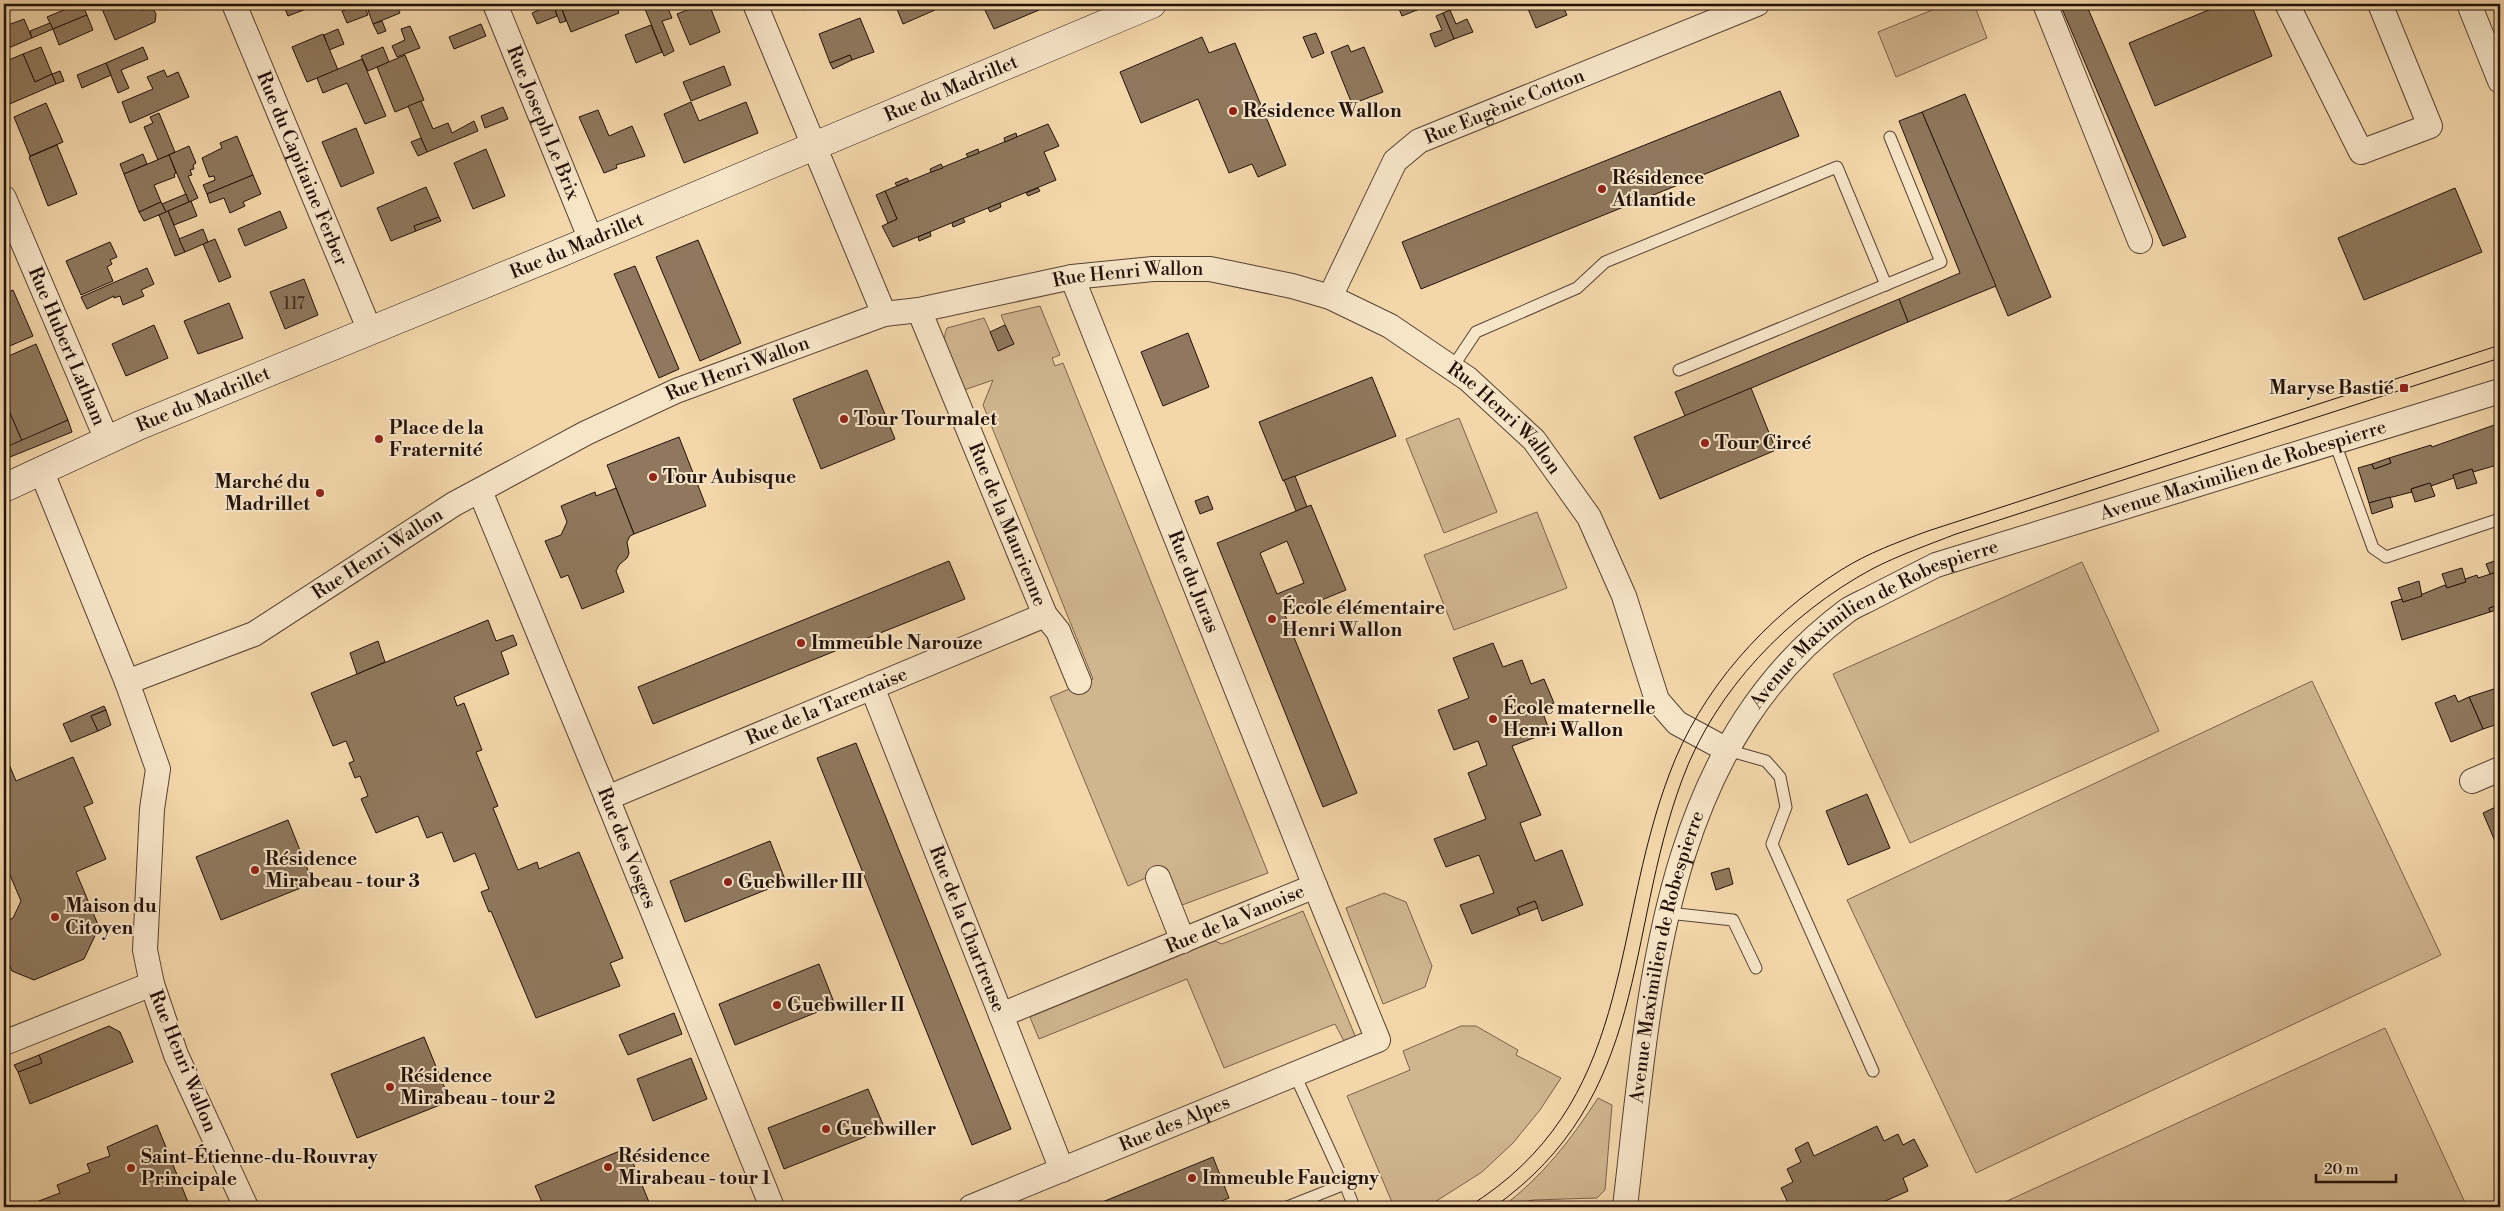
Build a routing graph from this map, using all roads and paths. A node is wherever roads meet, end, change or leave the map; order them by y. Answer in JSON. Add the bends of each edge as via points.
{"nodes":[{"id":1,"x":234,"y":4,"type":"edge"},
{"id":2,"x":495,"y":4,"type":"edge"},
{"id":3,"x":755,"y":4,"type":"edge"},
{"id":4,"x":1152,"y":4,"type":"edge"},
{"id":5,"x":1757,"y":4,"type":"edge"},
{"id":6,"x":2045,"y":4,"type":"edge"},
{"id":7,"x":2286,"y":4,"type":"edge"},
{"id":8,"x":2380,"y":4,"type":"edge"},
{"id":9,"x":2469,"y":4,"type":"edge"},
{"id":10,"x":2500,"y":81,"type":"edge"},
{"id":11,"x":1890,"y":137,"type":"dead end"},
{"id":12,"x":814,"y":146,"type":"junction"},
{"id":13,"x":4,"y":198,"type":"edge"},
{"id":14,"x":591,"y":240,"type":"junction"},
{"id":15,"x":2140,"y":242,"type":"dead end"},
{"id":16,"x":1072,"y":276,"type":"junction"},
{"id":17,"x":1886,"y":285,"type":"junction"},
{"id":18,"x":1330,"y":297,"type":"junction"},
{"id":19,"x":919,"y":310,"type":"junction"},
{"id":20,"x":884,"y":314,"type":"junction"},
{"id":21,"x":370,"y":332,"type":"junction"},
{"id":22,"x":1452,"y":368,"type":"junction"},
{"id":23,"x":1679,"y":370,"type":"dead end"},
{"id":24,"x":2500,"y":391,"type":"edge"},
{"id":25,"x":106,"y":440,"type":"junction"},
{"id":26,"x":2335,"y":443,"type":"junction"},
{"id":27,"x":41,"y":470,"type":"junction"},
{"id":28,"x":4,"y":488,"type":"edge"},
{"id":29,"x":480,"y":491,"type":"junction"},
{"id":30,"x":2500,"y":519,"type":"edge"},
{"id":31,"x":1045,"y":615,"type":"junction"},
{"id":32,"x":127,"y":682,"type":"junction"},
{"id":33,"x":1079,"y":682,"type":"dead end"},
{"id":34,"x":872,"y":687,"type":"junction"},
{"id":35,"x":1727,"y":750,"type":"junction"},
{"id":36,"x":2500,"y":769,"type":"edge"},
{"id":37,"x":2472,"y":781,"type":"dead end"},
{"id":38,"x":607,"y":798,"type":"junction"},
{"id":39,"x":1158,"y":878,"type":"dead end"},
{"id":40,"x":1315,"y":886,"type":"junction"},
{"id":41,"x":1668,"y":913,"type":"junction"},
{"id":42,"x":1183,"y":942,"type":"junction"},
{"id":43,"x":1756,"y":968,"type":"dead end"},
{"id":44,"x":152,"y":984,"type":"junction"},
{"id":45,"x":1001,"y":1015,"type":"junction"},
{"id":46,"x":1378,"y":1040,"type":"joint"},
{"id":47,"x":4,"y":1043,"type":"edge"},
{"id":48,"x":1872,"y":1071,"type":"dead end"},
{"id":49,"x":1295,"y":1075,"type":"junction"},
{"id":50,"x":1062,"y":1170,"type":"junction"},
{"id":51,"x":1345,"y":1184,"type":"junction"},
{"id":52,"x":246,"y":1207,"type":"edge"},
{"id":53,"x":772,"y":1207,"type":"edge"},
{"id":54,"x":971,"y":1207,"type":"edge"},
{"id":55,"x":1287,"y":1207,"type":"edge"},
{"id":56,"x":1354,"y":1207,"type":"edge"},
{"id":57,"x":1625,"y":1207,"type":"edge"}],
"edges":[{"from":1,"to":21,"type":"street","name":"Rue du Capitaine Ferber"},
{"from":2,"to":14,"type":"street","name":"Rue Joseph Le Brix"},
{"from":3,"to":12,"type":"street"},
{"from":4,"to":12,"type":"street","name":"Rue du Madrillet"},
{"from":5,"to":18,"type":"street","name":"Rue Eugènie Cotton","via":[[1419,141],[1395,162]]},
{"from":6,"to":15,"type":"street"},
{"from":7,"to":8,"type":"street","via":[[2361,152],[2430,126]]},
{"from":9,"to":10,"type":"street"},
{"from":11,"to":17,"type":"lane","via":[[1941,262]]},
{"from":12,"to":14,"type":"street","name":"Rue du Madrillet"},
{"from":12,"to":20,"type":"street"},
{"from":13,"to":25,"type":"street","name":"Rue Hubert Latham"},
{"from":14,"to":21,"type":"street","name":"Rue du Madrillet"},
{"from":16,"to":18,"type":"street","name":"Rue Henri Wallon","via":[[1153,268],[1210,269]]},
{"from":16,"to":19,"type":"street","name":"Rue Henri Wallon"},
{"from":16,"to":40,"type":"street","name":"Rue du Juras"},
{"from":17,"to":22,"type":"lane","via":[[1837,167],[1605,262],[1577,288],[1476,332]]},
{"from":17,"to":23,"type":"lane"},
{"from":18,"to":22,"type":"street","name":"Rue Henri Wallon","via":[[1390,326]]},
{"from":19,"to":20,"type":"street","name":"Rue Henri Wallon"},
{"from":19,"to":31,"type":"street","name":"Rue de la Maurienne"},
{"from":20,"to":29,"type":"street","name":"Rue Henri Wallon","via":[[676,391],[586,433]]},
{"from":21,"to":25,"type":"street","name":"Rue du Madrillet"},
{"from":22,"to":35,"type":"street","name":"Rue Henri Wallon","via":[[1534,440],[1589,518],[1624,596],[1657,700],[1676,723]]},
{"from":24,"to":26,"type":"street","name":"Avenue Maximilien de Robespierre"},
{"from":25,"to":27,"type":"street","name":"Rue du Madrillet"},
{"from":26,"to":30,"type":"lane","via":[[2373,548],[2386,557]]},
{"from":26,"to":35,"type":"street","name":"Avenue Maximilien de Robespierre","via":[[1936,565],[1849,610],[1802,650],[1741,724]]},
{"from":27,"to":28,"type":"street","name":"Rue du Madrillet"},
{"from":27,"to":32,"type":"street"},
{"from":29,"to":32,"type":"street","name":"Rue Henri Wallon","via":[[413,530],[254,634]]},
{"from":29,"to":38,"type":"street","name":"Rue des Vosges"},
{"from":31,"to":33,"type":"street","name":"Rue de la Maurienne","via":[[1058,631]]},
{"from":31,"to":34,"type":"street","name":"Rue de la Tarentaise"},
{"from":32,"to":44,"type":"street","name":"Rue Henri Wallon","via":[[158,768],[152,809],[145,950]]},
{"from":34,"to":38,"type":"street","name":"Rue de la Tarentaise"},
{"from":34,"to":45,"type":"street","name":"Rue de la Chartreuse"},
{"from":35,"to":41,"type":"street","name":"Avenue Maximilien de Robespierre","via":[[1706,788],[1674,881]]},
{"from":35,"to":48,"type":"lane","via":[[1766,761],[1780,777],[1786,807],[1772,844]]},
{"from":36,"to":37,"type":"street"},
{"from":38,"to":53,"type":"street","name":"Rue des Vosges"},
{"from":39,"to":42,"type":"street"},
{"from":40,"to":42,"type":"street","name":"Rue de la Vanoise"},
{"from":40,"to":46,"type":"street","name":"Rue de la Vanoise"},
{"from":41,"to":43,"type":"lane","via":[[1733,920]]},
{"from":41,"to":57,"type":"street","name":"Avenue Maximilien de Robespierre","via":[[1647,1008]]},
{"from":42,"to":45,"type":"street","name":"Rue de la Vanoise"},
{"from":44,"to":47,"type":"street"},
{"from":44,"to":52,"type":"street","name":"Rue Henri Wallon","via":[[176,1055]]},
{"from":45,"to":50,"type":"street","name":"Rue de la Chartreuse"},
{"from":46,"to":49,"type":"street","name":"Rue des Alpes"},
{"from":49,"to":50,"type":"street","name":"Rue des Alpes"},
{"from":49,"to":51,"type":"lane"},
{"from":50,"to":54,"type":"street","name":"Rue des Alpes"},
{"from":51,"to":55,"type":"lane"},
{"from":51,"to":56,"type":"lane"}]}
